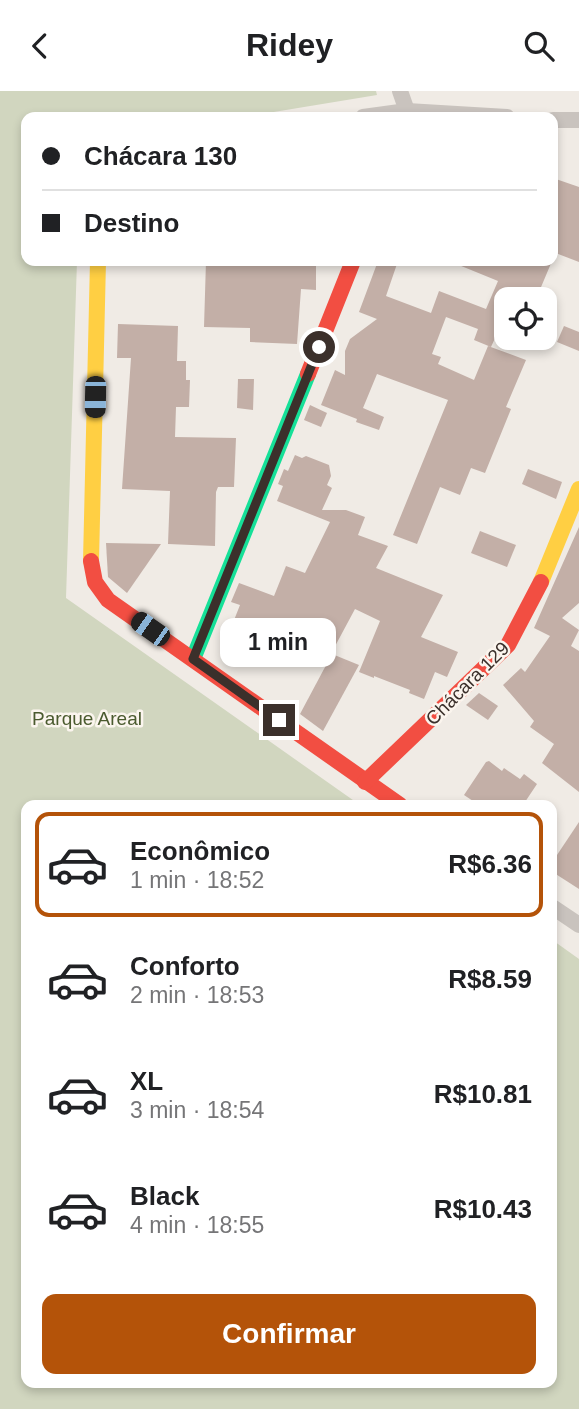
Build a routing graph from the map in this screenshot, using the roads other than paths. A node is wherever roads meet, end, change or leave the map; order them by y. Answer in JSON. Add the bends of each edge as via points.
{"nodes":[{"id":1,"x":400,"y":91,"type":"edge"},
{"id":2,"x":407,"y":111,"type":"junction"},
{"id":3,"x":400,"y":112,"type":"edge"},
{"id":4,"x":424,"y":112,"type":"edge"},
{"id":5,"x":558,"y":120,"type":"edge"},
{"id":6,"x":579,"y":120,"type":"edge"},
{"id":7,"x":98,"y":266,"type":"edge"},
{"id":8,"x":351,"y":266,"type":"edge"},
{"id":9,"x":579,"y":489,"type":"edge"},
{"id":10,"x":193,"y":659,"type":"junction"},
{"id":11,"x":365,"y":782,"type":"junction"},
{"id":12,"x":392,"y":800,"type":"edge"},
{"id":13,"x":557,"y":910,"type":"edge"},
{"id":14,"x":579,"y":925,"type":"edge"}],
"edges":[{"from":1,"to":2,"type":"street"},
{"from":2,"to":3,"type":"street"},
{"from":2,"to":4,"type":"street"},
{"from":5,"to":6,"type":"street"},
{"from":7,"to":10,"type":"street","via":[[92,579],[108,600]]},
{"from":8,"to":10,"type":"street"},
{"from":9,"to":11,"type":"street","name":"Chácara 129","via":[[544,576],[508,645]]},
{"from":10,"to":11,"type":"street"},
{"from":11,"to":12,"type":"street"},
{"from":13,"to":14,"type":"street"}]}
